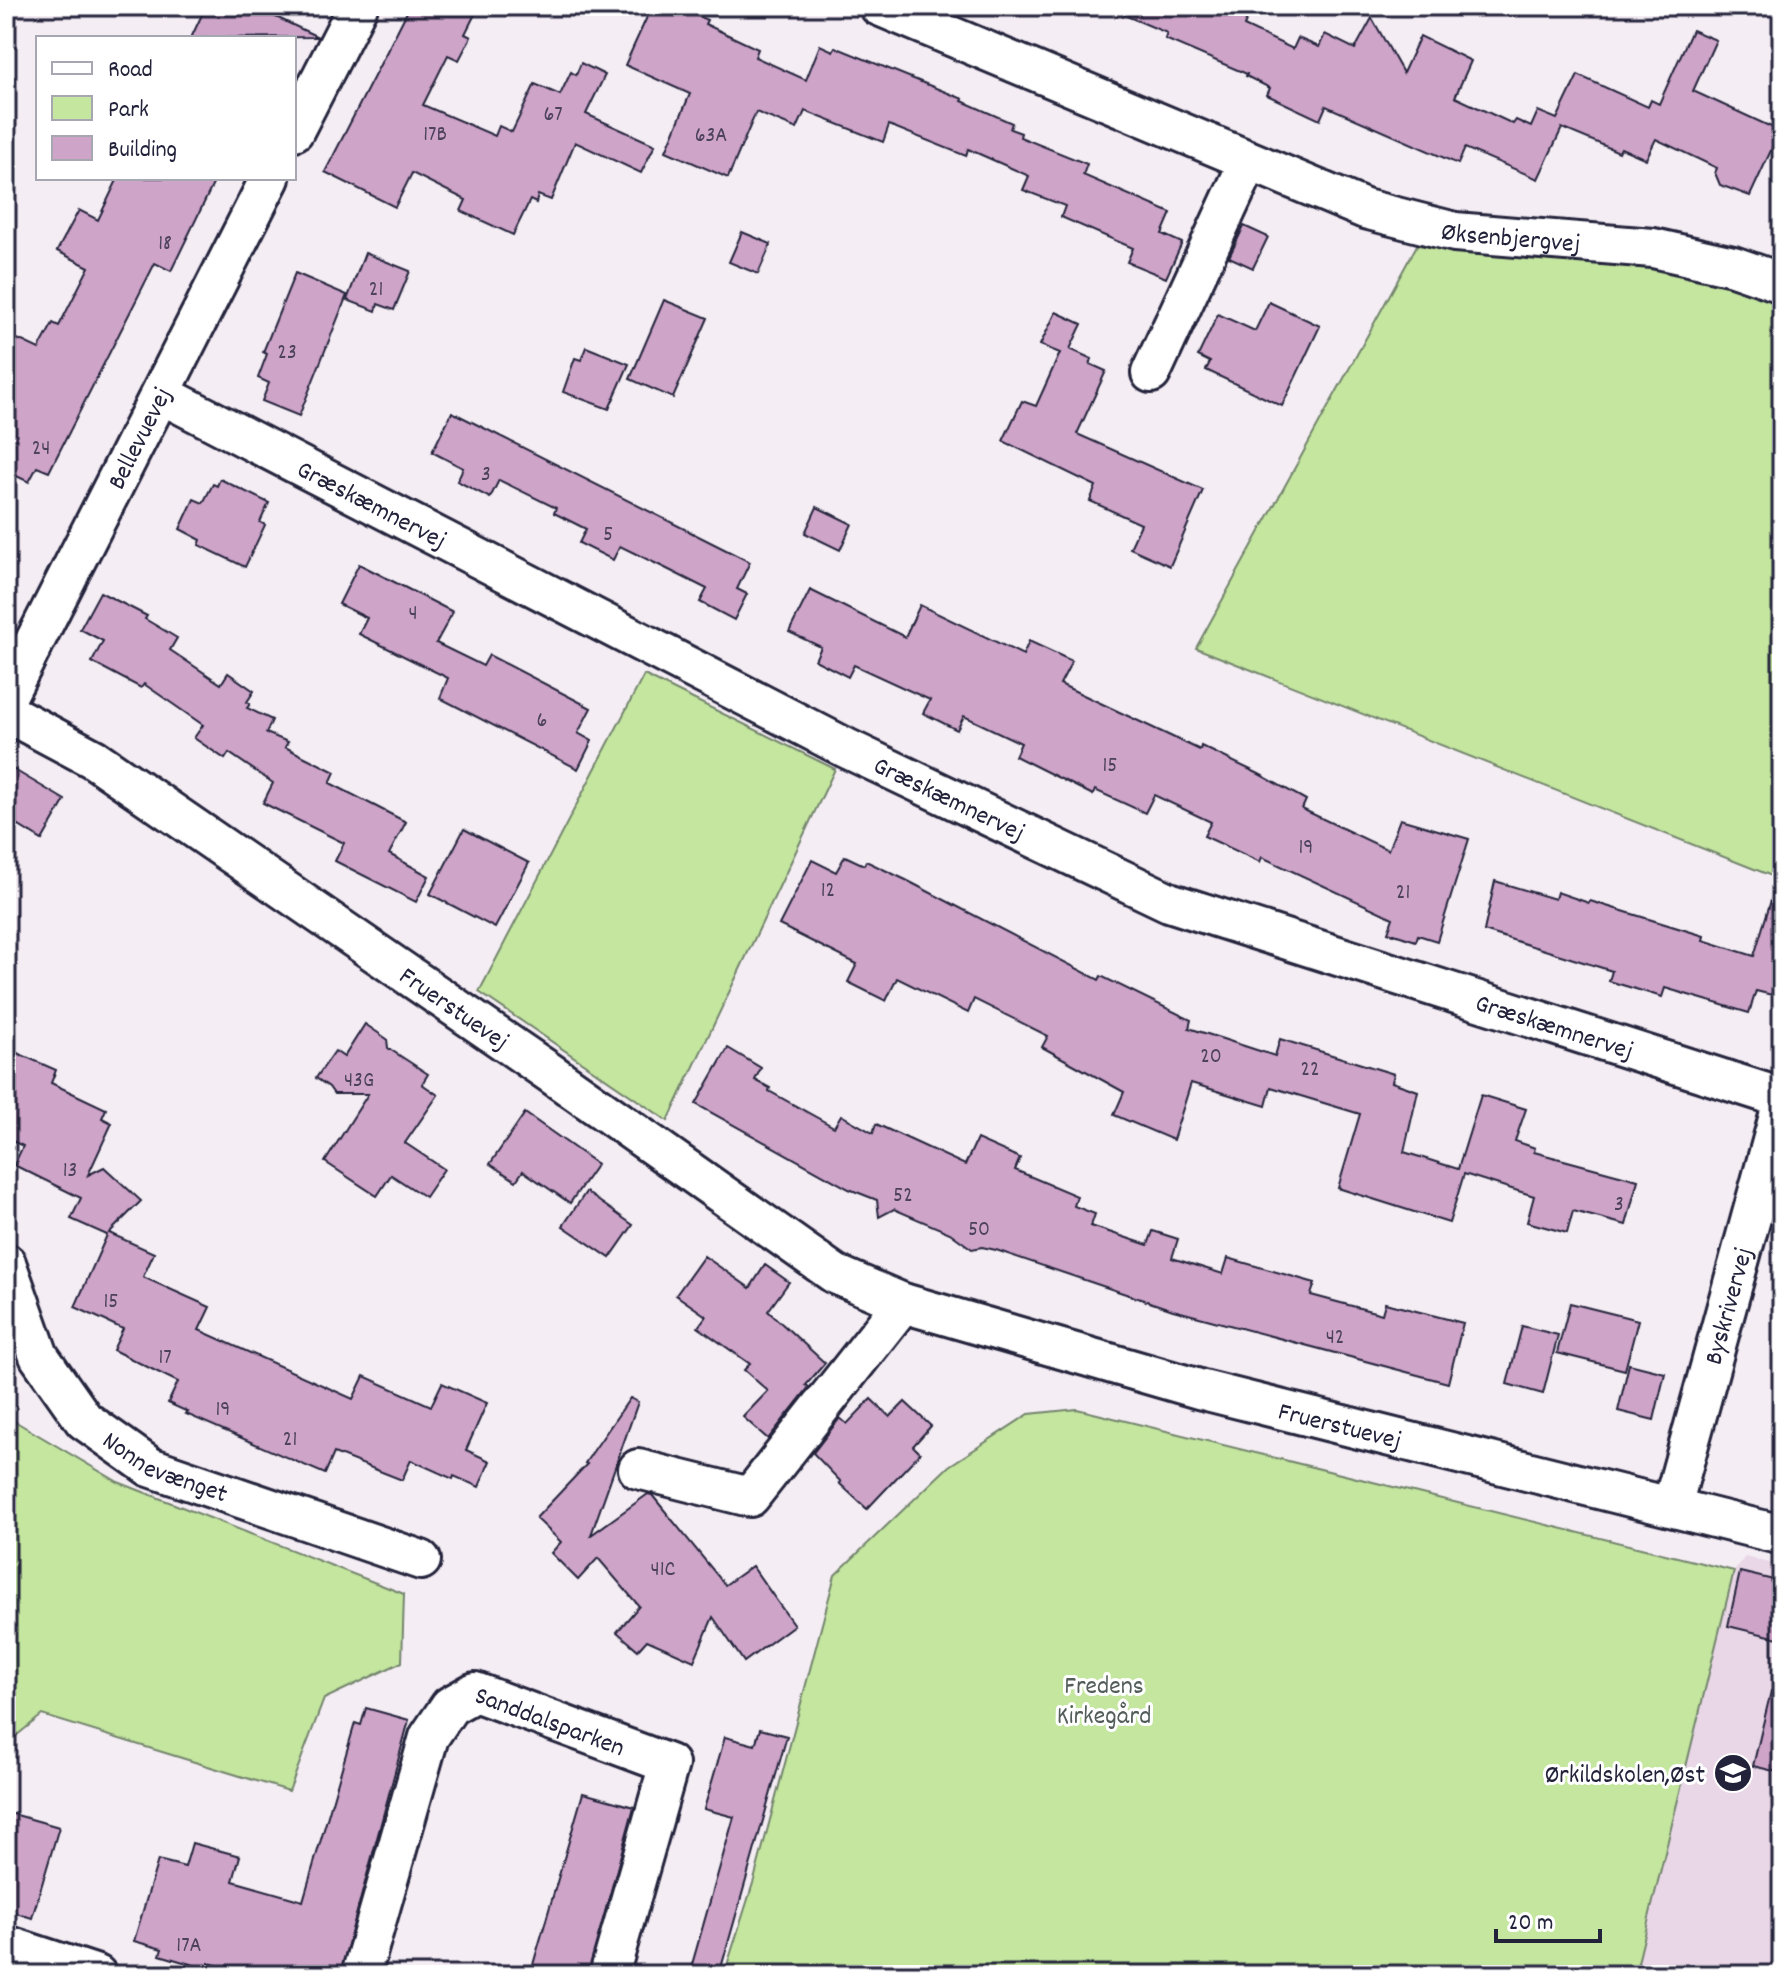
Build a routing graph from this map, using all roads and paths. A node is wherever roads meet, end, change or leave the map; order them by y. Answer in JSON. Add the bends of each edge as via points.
{"nodes":[{"id":1,"x":358,"y":6,"type":"edge"},
{"id":2,"x":879,"y":6,"type":"edge"},
{"id":3,"x":296,"y":127,"type":"edge"},
{"id":4,"x":1249,"y":161,"type":"junction"},
{"id":5,"x":269,"y":180,"type":"edge"},
{"id":6,"x":1782,"y":283,"type":"edge"},
{"id":7,"x":1151,"y":373,"type":"dead end"},
{"id":8,"x":161,"y":394,"type":"junction"},
{"id":9,"x":6,"y":698,"type":"edge"},
{"id":10,"x":6,"y":712,"type":"edge"},
{"id":11,"x":1782,"y":1098,"type":"edge"},
{"id":12,"x":1782,"y":1105,"type":"edge"},
{"id":13,"x":6,"y":1263,"type":"edge"},
{"id":14,"x":903,"y":1303,"type":"junction"},
{"id":15,"x":638,"y":1469,"type":"dead end"},
{"id":16,"x":1672,"y":1506,"type":"junction"},
{"id":17,"x":1782,"y":1535,"type":"edge"},
{"id":18,"x":421,"y":1560,"type":"dead end"},
{"id":19,"x":6,"y":1945,"type":"edge"},
{"id":20,"x":97,"y":1975,"type":"edge"},
{"id":21,"x":361,"y":1975,"type":"edge"},
{"id":22,"x":609,"y":1975,"type":"edge"}],
"edges":[{"from":1,"to":3,"type":"street"},
{"from":2,"to":4,"type":"street","name":"Øksenbjergvej"},
{"from":4,"to":6,"type":"street","name":"Øksenbjergvej","via":[[1365,209],[1455,232],[1653,248]]},
{"from":4,"to":7,"type":"street"},
{"from":5,"to":8,"type":"street","name":"Bellevuevej"},
{"from":8,"to":9,"type":"street","name":"Bellevuevej"},
{"from":8,"to":11,"type":"street","name":"Græskæmnervej","via":[[846,748],[1169,902]]},
{"from":10,"to":14,"type":"street","name":"Fruerstuevej","via":[[94,759],[835,1274]]},
{"from":12,"to":16,"type":"street","name":"Byskrivervej"},
{"from":13,"to":18,"type":"street","name":"Nonnevænget","via":[[39,1356],[84,1420],[150,1467]]},
{"from":14,"to":15,"type":"street","via":[[750,1497]]},
{"from":14,"to":16,"type":"street","name":"Fruerstuevej","via":[[1199,1389]]},
{"from":16,"to":17,"type":"street","name":"Fruerstuevej"},
{"from":19,"to":20,"type":"street"},
{"from":21,"to":22,"type":"street","name":"Sanddalsparken","via":[[429,1737],[450,1706],[475,1692],[669,1764]]}]}
